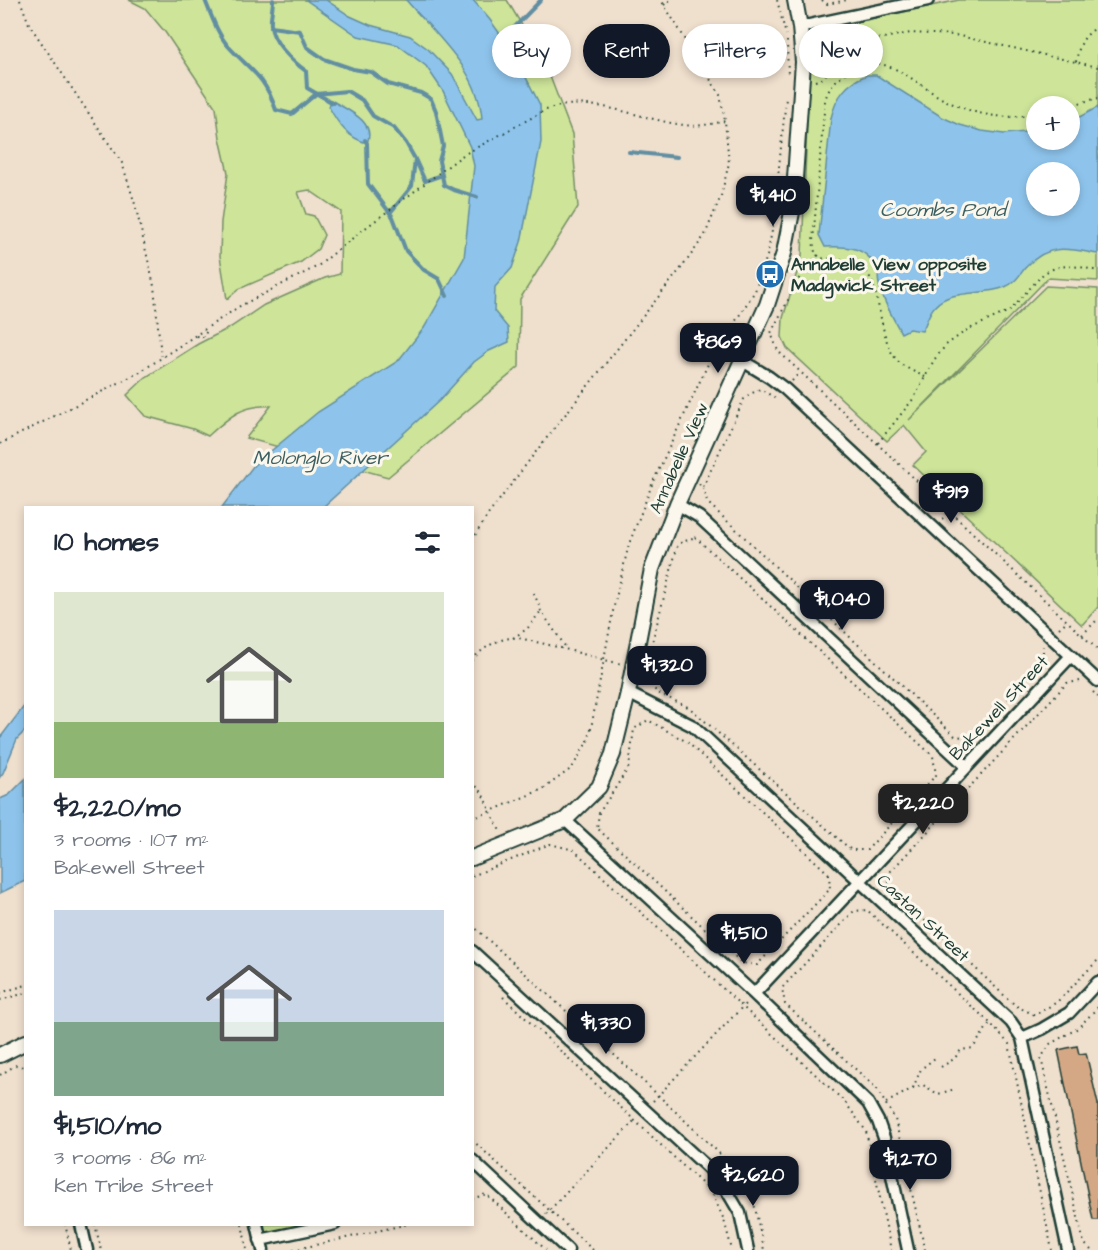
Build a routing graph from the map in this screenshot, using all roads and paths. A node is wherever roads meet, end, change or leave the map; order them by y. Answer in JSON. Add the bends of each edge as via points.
{"nodes":[{"id":1,"x":20,"y":0,"type":"edge"},
{"id":2,"x":661,"y":0,"type":"edge"},
{"id":3,"x":670,"y":0,"type":"edge"},
{"id":4,"x":777,"y":0,"type":"edge"},
{"id":5,"x":795,"y":0,"type":"edge"},
{"id":6,"x":822,"y":0,"type":"edge"},
{"id":7,"x":847,"y":0,"type":"edge"},
{"id":8,"x":928,"y":0,"type":"edge"},
{"id":9,"x":664,"y":5,"type":"junction"},
{"id":10,"x":799,"y":24,"type":"edge"},
{"id":11,"x":814,"y":24,"type":"edge"},
{"id":12,"x":1098,"y":27,"type":"edge"},
{"id":13,"x":883,"y":38,"type":"edge"},
{"id":14,"x":1076,"y":62,"type":"junction"},
{"id":15,"x":883,"y":64,"type":"edge"},
{"id":16,"x":1098,"y":67,"type":"edge"},
{"id":17,"x":802,"y":78,"type":"edge"},
{"id":18,"x":822,"y":78,"type":"edge"},
{"id":19,"x":840,"y":78,"type":"edge"},
{"id":20,"x":788,"y":81,"type":"dead end"},
{"id":21,"x":814,"y":81,"type":"dead end"},
{"id":22,"x":787,"y":92,"type":"dead end"},
{"id":23,"x":1098,"y":98,"type":"edge"},
{"id":24,"x":1080,"y":103,"type":"edge"},
{"id":25,"x":1026,"y":116,"type":"edge"},
{"id":26,"x":725,"y":121,"type":"junction"},
{"id":27,"x":818,"y":255,"type":"junction"},
{"id":28,"x":1098,"y":271,"type":"edge"},
{"id":29,"x":161,"y":357,"type":"junction"},
{"id":30,"x":741,"y":360,"type":"junction"},
{"id":31,"x":925,"y":377,"type":"junction"},
{"id":32,"x":784,"y":406,"type":"dead end"},
{"id":33,"x":0,"y":444,"type":"edge"},
{"id":34,"x":877,"y":444,"type":"junction"},
{"id":35,"x":677,"y":504,"type":"junction"},
{"id":36,"x":474,"y":537,"type":"edge"},
{"id":37,"x":534,"y":593,"type":"dead end"},
{"id":38,"x":541,"y":611,"type":"junction"},
{"id":39,"x":1098,"y":619,"type":"edge"},
{"id":40,"x":1082,"y":635,"type":"junction"},
{"id":41,"x":513,"y":638,"type":"junction"},
{"id":42,"x":1043,"y":645,"type":"dead end"},
{"id":43,"x":567,"y":649,"type":"junction"},
{"id":44,"x":1098,"y":650,"type":"edge"},
{"id":45,"x":1071,"y":656,"type":"junction"},
{"id":46,"x":474,"y":658,"type":"edge"},
{"id":47,"x":605,"y":661,"type":"junction"},
{"id":48,"x":639,"y":668,"type":"junction"},
{"id":49,"x":1081,"y":681,"type":"dead end"},
{"id":50,"x":1098,"y":681,"type":"edge"},
{"id":51,"x":1090,"y":689,"type":"dead end"},
{"id":52,"x":628,"y":693,"type":"junction"},
{"id":53,"x":1098,"y":697,"type":"edge"},
{"id":54,"x":966,"y":766,"type":"junction"},
{"id":55,"x":474,"y":784,"type":"edge"},
{"id":56,"x":491,"y":812,"type":"junction"},
{"id":57,"x":474,"y":818,"type":"edge"},
{"id":58,"x":565,"y":820,"type":"junction"},
{"id":59,"x":474,"y":857,"type":"edge"},
{"id":60,"x":829,"y":874,"type":"joint"},
{"id":61,"x":474,"y":875,"type":"edge"},
{"id":62,"x":860,"y":882,"type":"junction"},
{"id":63,"x":474,"y":928,"type":"edge"},
{"id":64,"x":474,"y":953,"type":"edge"},
{"id":65,"x":1098,"y":960,"type":"edge"},
{"id":66,"x":1098,"y":982,"type":"edge"},
{"id":67,"x":24,"y":986,"type":"edge"},
{"id":68,"x":498,"y":992,"type":"dead end"},
{"id":69,"x":0,"y":993,"type":"edge"},
{"id":70,"x":24,"y":994,"type":"edge"},
{"id":71,"x":754,"y":994,"type":"junction"},
{"id":72,"x":0,"y":1000,"type":"edge"},
{"id":73,"x":1098,"y":1007,"type":"edge"},
{"id":74,"x":990,"y":1023,"type":"junction"},
{"id":75,"x":1022,"y":1038,"type":"junction"},
{"id":76,"x":24,"y":1043,"type":"edge"},
{"id":77,"x":0,"y":1054,"type":"edge"},
{"id":78,"x":935,"y":1058,"type":"dead end"},
{"id":79,"x":24,"y":1067,"type":"edge"},
{"id":80,"x":941,"y":1067,"type":"dead end"},
{"id":81,"x":0,"y":1075,"type":"edge"},
{"id":82,"x":913,"y":1088,"type":"junction"},
{"id":83,"x":955,"y":1089,"type":"dead end"},
{"id":84,"x":886,"y":1103,"type":"junction"},
{"id":85,"x":474,"y":1142,"type":"edge"},
{"id":86,"x":474,"y":1166,"type":"edge"},
{"id":87,"x":474,"y":1197,"type":"edge"},
{"id":88,"x":65,"y":1226,"type":"edge"},
{"id":89,"x":81,"y":1226,"type":"edge"},
{"id":90,"x":95,"y":1226,"type":"edge"},
{"id":91,"x":242,"y":1226,"type":"edge"},
{"id":92,"x":257,"y":1226,"type":"edge"},
{"id":93,"x":328,"y":1226,"type":"edge"},
{"id":94,"x":399,"y":1226,"type":"edge"},
{"id":95,"x":261,"y":1245,"type":"edge"},
{"id":96,"x":71,"y":1250,"type":"edge"},
{"id":97,"x":87,"y":1250,"type":"edge"},
{"id":98,"x":101,"y":1250,"type":"edge"},
{"id":99,"x":247,"y":1250,"type":"edge"},
{"id":100,"x":293,"y":1250,"type":"edge"},
{"id":101,"x":546,"y":1250,"type":"edge"},
{"id":102,"x":568,"y":1250,"type":"edge"},
{"id":103,"x":593,"y":1250,"type":"edge"},
{"id":104,"x":732,"y":1250,"type":"edge"},
{"id":105,"x":748,"y":1250,"type":"edge"},
{"id":106,"x":765,"y":1250,"type":"edge"},
{"id":107,"x":891,"y":1250,"type":"edge"},
{"id":108,"x":908,"y":1250,"type":"edge"},
{"id":109,"x":925,"y":1250,"type":"edge"},
{"id":110,"x":1052,"y":1250,"type":"edge"},
{"id":111,"x":1068,"y":1250,"type":"edge"},
{"id":112,"x":1090,"y":1250,"type":"edge"}],
"edges":[{"from":1,"to":29,"type":"path","via":[[29,24],[122,163],[154,286]]},
{"from":2,"to":9,"type":"path"},
{"from":3,"to":9,"type":"path"},
{"from":4,"to":20,"type":"path","via":[[787,36]]},
{"from":5,"to":10,"type":"street","name":"Annabelle View"},
{"from":6,"to":7,"type":"path","via":[[827,4]]},
{"from":8,"to":11,"type":"street"},
{"from":9,"to":26,"type":"path","via":[[720,95]]},
{"from":12,"to":14,"type":"path","via":[[1084,36]]},
{"from":13,"to":14,"type":"path","via":[[911,33],[955,35]]},
{"from":14,"to":16,"type":"path"},
{"from":15,"to":25,"type":"path","via":[[900,70],[949,103],[1011,118]]},
{"from":17,"to":30,"type":"street","name":"Annabelle View","via":[[793,207],[784,253],[767,305]]},
{"from":18,"to":21,"type":"path"},
{"from":19,"to":27,"type":"path","via":[[825,100],[813,241]]},
{"from":22,"to":47,"type":"path","via":[[767,256],[755,291],[708,364],[653,482],[629,544]]},
{"from":23,"to":24,"type":"path"},
{"from":26,"to":29,"type":"path","via":[[687,125],[601,107],[554,106],[463,155],[318,266],[240,306]]},
{"from":26,"to":36,"type":"path","via":[[729,163],[705,235]]},
{"from":27,"to":31,"type":"path","via":[[854,261],[865,268],[892,353],[900,364]]},
{"from":27,"to":34,"type":"path","via":[[804,269],[771,333],[778,351]]},
{"from":28,"to":31,"type":"path","via":[[1065,265],[1049,270],[1009,311],[967,330],[946,345]]},
{"from":29,"to":33,"type":"path","via":[[140,372]]},
{"from":30,"to":35,"type":"street","name":"Annabelle View"},
{"from":30,"to":45,"type":"street","via":[[785,389]]},
{"from":31,"to":34,"type":"path","via":[[907,408]]},
{"from":32,"to":42,"type":"path","via":[[760,390],[745,397],[703,487],[707,502],[955,736],[973,738],[1043,660]]},
{"from":34,"to":40,"type":"path"},
{"from":35,"to":48,"type":"street","name":"Annabelle View","via":[[652,569]]},
{"from":35,"to":54,"type":"street","via":[[699,517]]},
{"from":37,"to":38,"type":"path"},
{"from":38,"to":41,"type":"path","via":[[527,629]]},
{"from":38,"to":43,"type":"path"},
{"from":39,"to":40,"type":"path"},
{"from":40,"to":44,"type":"path"},
{"from":41,"to":43,"type":"path"},
{"from":41,"to":46,"type":"path","via":[[485,649]]},
{"from":43,"to":47,"type":"path"},
{"from":45,"to":50,"type":"street"},
{"from":45,"to":54,"type":"street","name":"Bakewell Street"},
{"from":47,"to":48,"type":"path"},
{"from":47,"to":56,"type":"path","via":[[589,739],[572,768],[543,789]]},
{"from":48,"to":48,"type":"path","via":[[658,693],[690,708],[850,850],[867,850],[936,775],[933,756],[695,537],[678,544]]},
{"from":48,"to":52,"type":"street","name":"Annabelle View"},
{"from":49,"to":65,"type":"path","via":[[1067,683],[897,865],[890,873],[889,887],[1008,999],[1035,1015],[1057,1002]]},
{"from":51,"to":53,"type":"path"},
{"from":52,"to":58,"type":"street","name":"Annabelle View","via":[[613,754],[599,787]]},
{"from":52,"to":62,"type":"street","name":"Castan Street","via":[[693,726]]},
{"from":54,"to":62,"type":"street","name":"Bakewell Street"},
{"from":55,"to":56,"type":"path"},
{"from":56,"to":57,"type":"path"},
{"from":58,"to":59,"type":"street","name":"Annabelle View"},
{"from":58,"to":71,"type":"street"},
{"from":60,"to":60,"type":"path","via":[[687,742],[648,720],[634,729],[629,766],[599,813],[597,828],[742,963],[757,965],[830,889]]},
{"from":61,"to":107,"type":"path","via":[[550,844],[574,850],[845,1102],[866,1131]]},
{"from":62,"to":71,"type":"street","name":"Bakewell Street"},
{"from":62,"to":75,"type":"street","name":"Castan Street","via":[[1011,1022]]},
{"from":63,"to":106,"type":"path","via":[[740,1173],[751,1189]]},
{"from":64,"to":105,"type":"street","via":[[720,1179],[740,1213]]},
{"from":66,"to":75,"type":"street","via":[[1069,1013]]},
{"from":67,"to":69,"type":"path"},
{"from":68,"to":104,"type":"path","via":[[712,1193]]},
{"from":70,"to":72,"type":"path"},
{"from":71,"to":108,"type":"street","via":[[868,1103],[884,1138]]},
{"from":73,"to":112,"type":"path","via":[[1078,1028],[1050,1044],[1041,1058],[1084,1243]]},
{"from":74,"to":80,"type":"path","via":[[973,1048],[961,1050]]},
{"from":74,"to":84,"type":"path","via":[[867,910],[854,911],[782,988],[785,1004],[876,1088]]},
{"from":74,"to":110,"type":"path","via":[[1009,1044]]},
{"from":75,"to":111,"type":"street","name":"Castan Street"},
{"from":76,"to":77,"type":"street"},
{"from":78,"to":82,"type":"path","via":[[921,1070]]},
{"from":79,"to":81,"type":"path","via":[[16,1065]]},
{"from":82,"to":83,"type":"path","via":[[923,1085],[938,1094]]},
{"from":82,"to":84,"type":"path"},
{"from":84,"to":109,"type":"path","via":[[895,1119]]},
{"from":85,"to":103,"type":"path"},
{"from":86,"to":102,"type":"street"},
{"from":87,"to":101,"type":"path","via":[[486,1194]]},
{"from":88,"to":96,"type":"path"},
{"from":89,"to":97,"type":"street"},
{"from":90,"to":98,"type":"path"},
{"from":91,"to":99,"type":"path"},
{"from":92,"to":95,"type":"street"},
{"from":93,"to":95,"type":"street"},
{"from":94,"to":100,"type":"path"}]}
